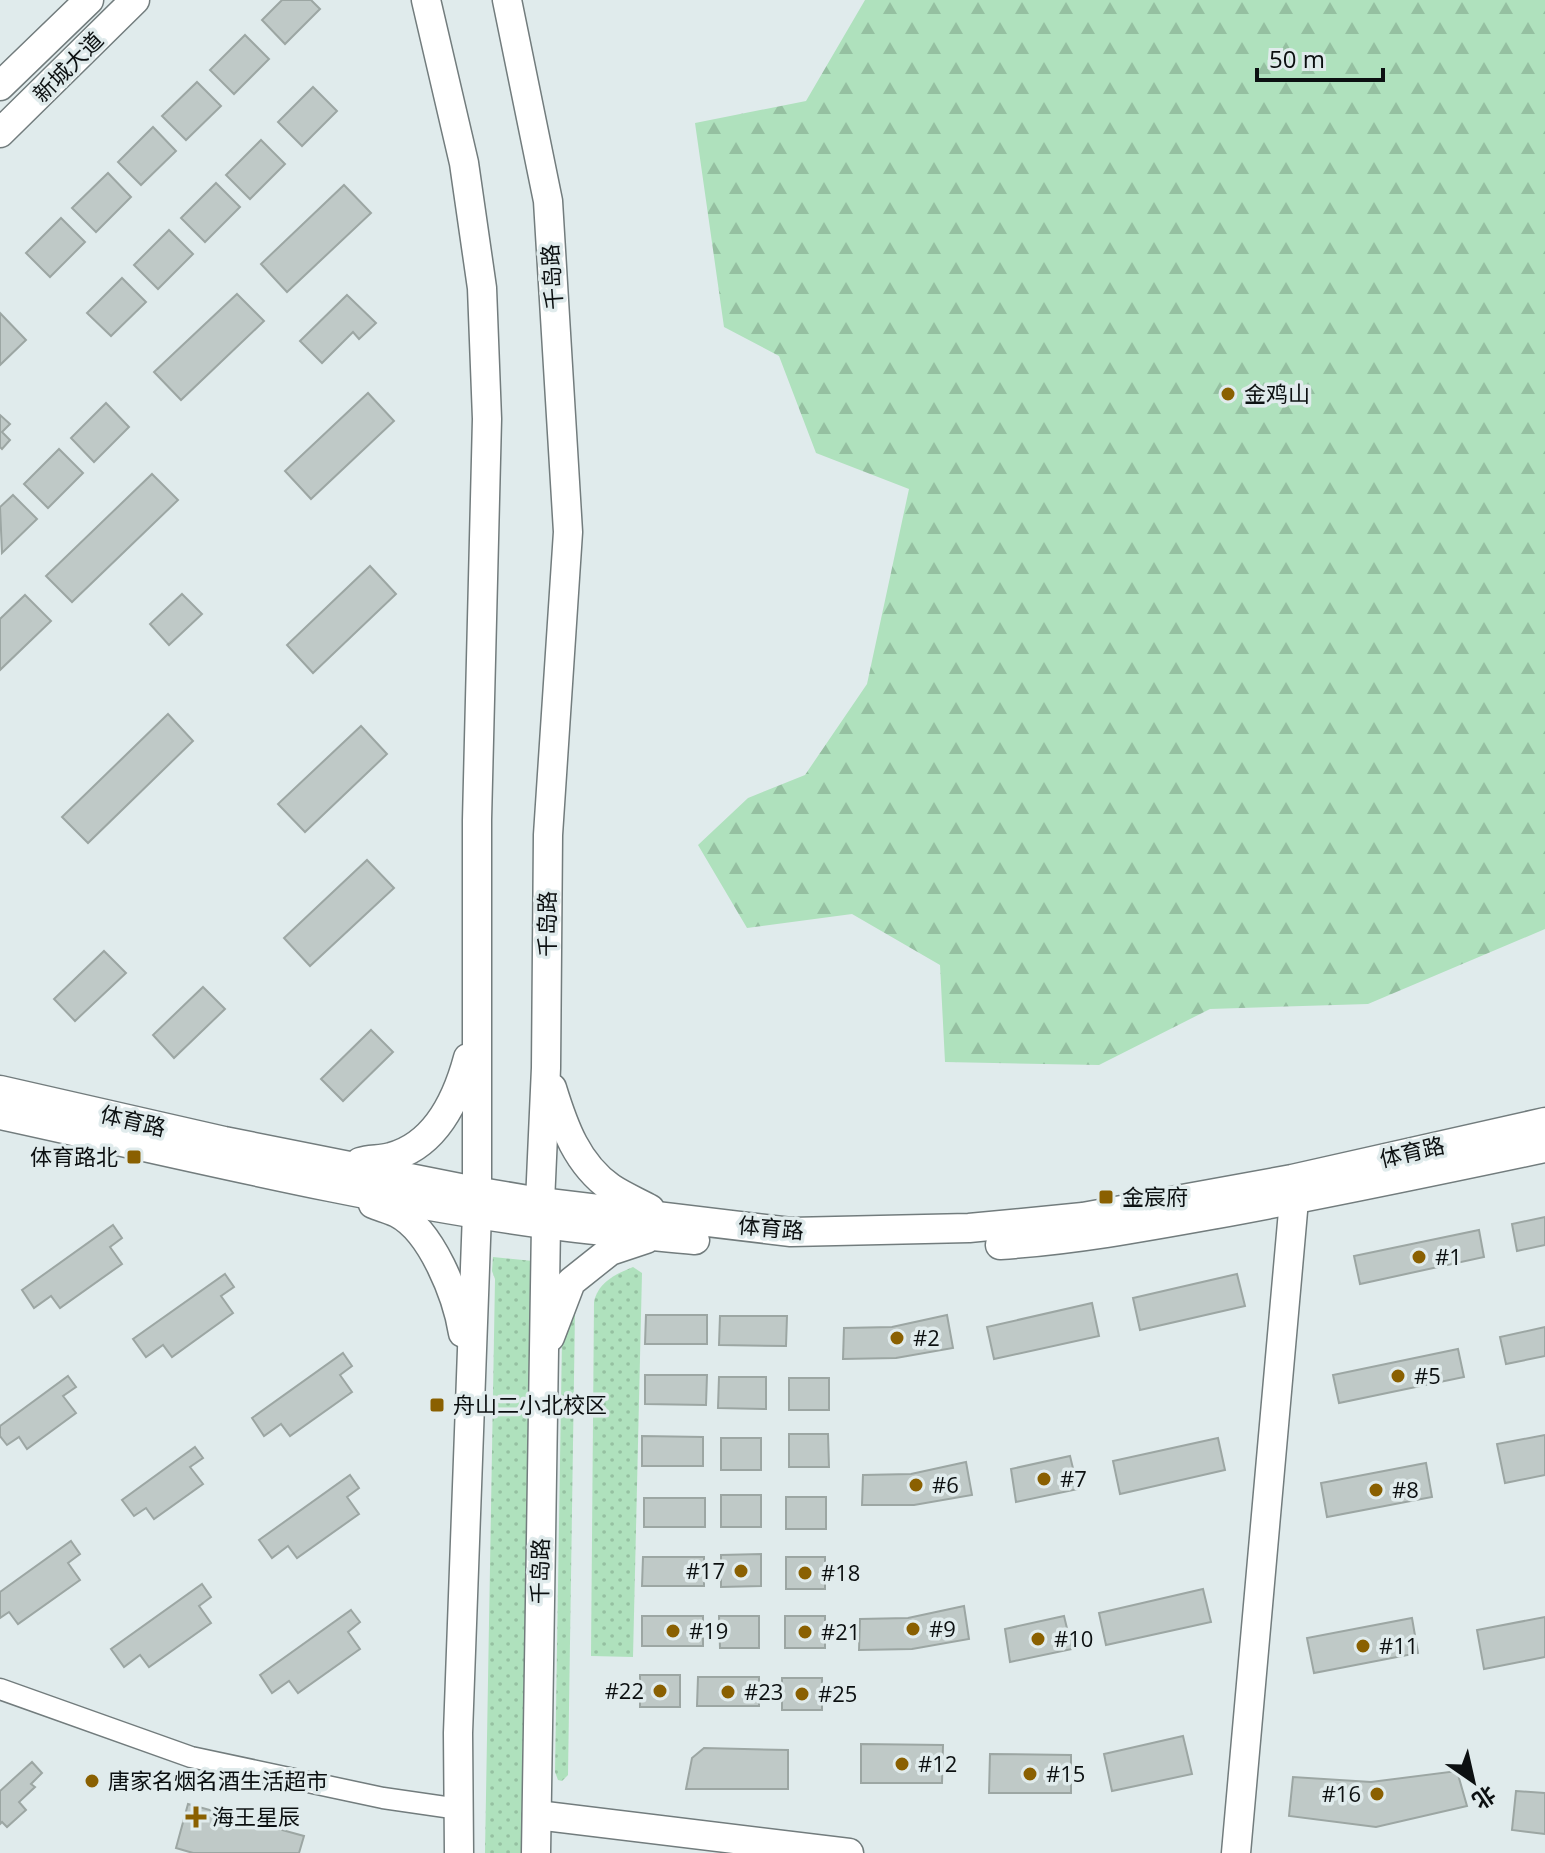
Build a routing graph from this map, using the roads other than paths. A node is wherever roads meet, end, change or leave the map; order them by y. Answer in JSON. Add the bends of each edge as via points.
{"nodes":[{"id":1,"x":89,"y":0,"type":"edge"},
{"id":2,"x":135,"y":0,"type":"edge"},
{"id":3,"x":426,"y":0,"type":"edge"},
{"id":4,"x":507,"y":0,"type":"edge"},
{"id":5,"x":0,"y":86,"type":"edge"},
{"id":6,"x":0,"y":133,"type":"edge"},
{"id":7,"x":476,"y":1022,"type":"junction"},
{"id":8,"x":546,"y":1068,"type":"junction"},
{"id":9,"x":2,"y":1106,"type":"edge"},
{"id":10,"x":1545,"y":1122,"type":"edge"},
{"id":11,"x":1545,"y":1148,"type":"edge"},
{"id":12,"x":344,"y":1165,"type":"junction"},
{"id":13,"x":285,"y":1176,"type":"junction"},
{"id":14,"x":1293,"y":1190,"type":"junction"},
{"id":15,"x":476,"y":1202,"type":"junction"},
{"id":16,"x":543,"y":1213,"type":"junction"},
{"id":17,"x":658,"y":1226,"type":"junction"},
{"id":18,"x":543,"y":1357,"type":"junction"},
{"id":19,"x":471,"y":1370,"type":"junction"},
{"id":20,"x":0,"y":1689,"type":"edge"},
{"id":21,"x":459,"y":1809,"type":"junction"},
{"id":22,"x":537,"y":1815,"type":"junction"},
{"id":23,"x":459,"y":1853,"type":"edge"},
{"id":24,"x":536,"y":1853,"type":"edge"},
{"id":25,"x":849,"y":1853,"type":"edge"},
{"id":26,"x":1236,"y":1853,"type":"edge"}],
"edges":[{"from":1,"to":5,"type":"street","name":"新城大道"},
{"from":2,"to":6,"type":"street","name":"新城大道"},
{"from":3,"to":7,"type":"street","via":[[464,163],[482,288],[487,419]]},
{"from":4,"to":8,"type":"street","name":"千岛路","via":[[548,201],[568,532],[548,835]]},
{"from":7,"to":12,"type":"street","via":[[455,1098],[440,1124],[393,1157]]},
{"from":7,"to":15,"type":"street"},
{"from":8,"to":16,"type":"street","name":"千岛路"},
{"from":8,"to":17,"type":"street","via":[[561,1118],[590,1171]]},
{"from":9,"to":12,"type":"street","name":"体育路"},
{"from":9,"to":13,"type":"street","name":"体育路"},
{"from":10,"to":14,"type":"street","name":"体育路"},
{"from":11,"to":14,"type":"street","name":"体育路"},
{"from":12,"to":15,"type":"street","name":"体育路"},
{"from":13,"to":15,"type":"street","name":"体育路"},
{"from":13,"to":19,"type":"street","via":[[304,1187],[398,1214],[414,1227],[434,1255],[459,1309]]},
{"from":14,"to":17,"type":"street","name":"体育路","via":[[1065,1241],[975,1247],[792,1249]]},
{"from":14,"to":26,"type":"street"},
{"from":15,"to":16,"type":"street","name":"体育路"},
{"from":15,"to":19,"type":"street"},
{"from":16,"to":17,"type":"street","name":"体育路"},
{"from":16,"to":18,"type":"street","name":"千岛路"},
{"from":17,"to":18,"type":"street","via":[[610,1251],[571,1282]]},
{"from":18,"to":22,"type":"street","name":"千岛路"},
{"from":19,"to":21,"type":"street"},
{"from":20,"to":21,"type":"street","via":[[191,1757]]},
{"from":21,"to":23,"type":"street"},
{"from":22,"to":24,"type":"street","name":"千岛路"},
{"from":22,"to":25,"type":"street"}]}
